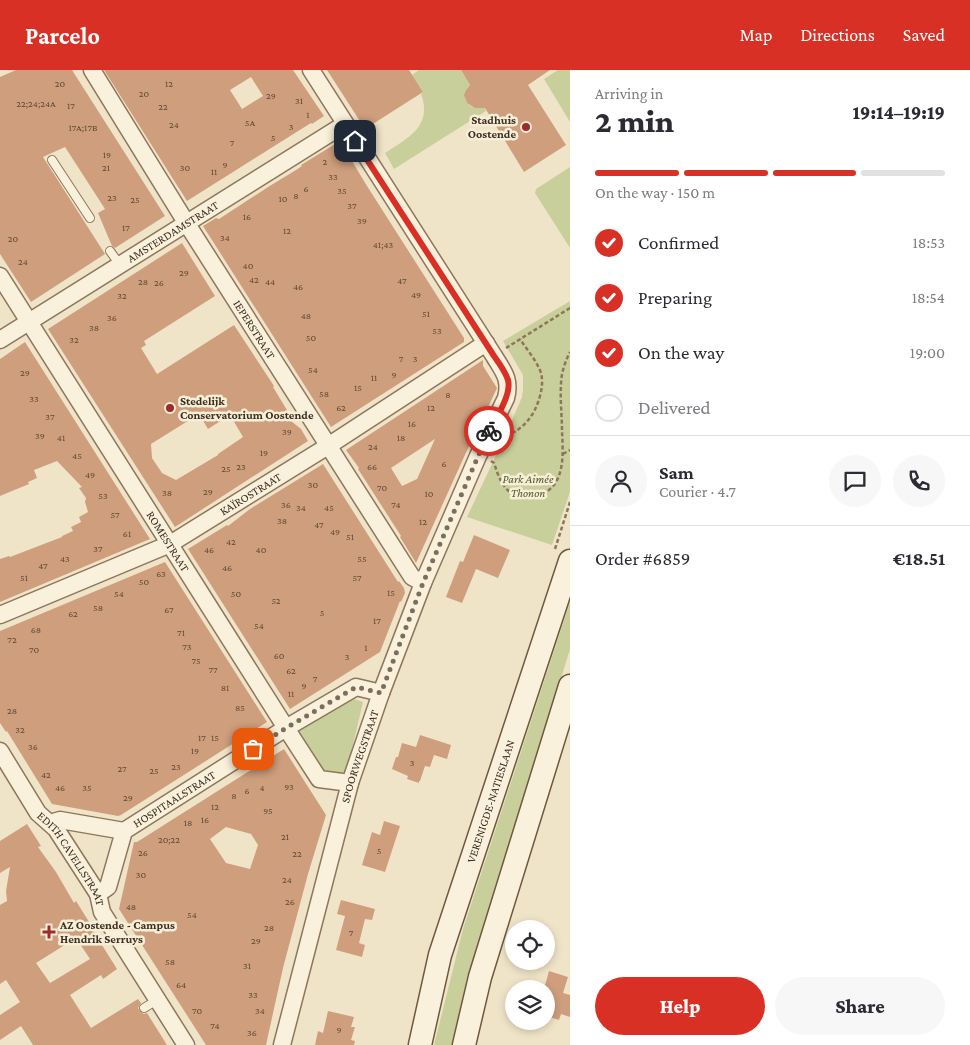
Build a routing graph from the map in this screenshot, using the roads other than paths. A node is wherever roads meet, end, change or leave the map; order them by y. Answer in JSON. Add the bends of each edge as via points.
{"nodes":[{"id":1,"x":92,"y":70,"type":"edge"},
{"id":2,"x":311,"y":70,"type":"edge"},
{"id":3,"x":344,"y":124,"type":"junction"},
{"id":4,"x":52,"y":160,"type":"dead end"},
{"id":5,"x":90,"y":218,"type":"dead end"},
{"id":6,"x":186,"y":224,"type":"junction"},
{"id":7,"x":110,"y":251,"type":"dead end"},
{"id":8,"x":120,"y":265,"type":"junction"},
{"id":9,"x":0,"y":276,"type":"edge"},
{"id":10,"x":29,"y":321,"type":"junction"},
{"id":11,"x":0,"y":340,"type":"edge"},
{"id":12,"x":490,"y":349,"type":"junction"},
{"id":13,"x":328,"y":446,"type":"junction"},
{"id":14,"x":170,"y":544,"type":"junction"},
{"id":15,"x":570,"y":561,"type":"edge"},
{"id":16,"x":423,"y":583,"type":"junction"},
{"id":17,"x":0,"y":615,"type":"edge"},
{"id":18,"x":570,"y":686,"type":"edge"},
{"id":19,"x":381,"y":693,"type":"junction"},
{"id":20,"x":286,"y":728,"type":"junction"},
{"id":21,"x":0,"y":751,"type":"edge"},
{"id":22,"x":350,"y":783,"type":"junction"},
{"id":23,"x":50,"y":823,"type":"junction"},
{"id":24,"x":124,"y":831,"type":"junction"},
{"id":25,"x":98,"y":894,"type":"junction"},
{"id":26,"x":186,"y":1045,"type":"edge"},
{"id":27,"x":282,"y":1045,"type":"edge"},
{"id":28,"x":420,"y":1045,"type":"edge"},
{"id":29,"x":464,"y":1045,"type":"edge"}],
"edges":[{"from":1,"to":6,"type":"street","name":"IEPERSTRAAT"},
{"from":2,"to":3,"type":"street","name":"SPOORWEGSTRAAT"},
{"from":3,"to":6,"type":"street","name":"AMSTERDAMSTRAAT"},
{"from":3,"to":12,"type":"street","name":"SPOORWEGSTRAAT"},
{"from":4,"to":5,"type":"lane"},
{"from":6,"to":8,"type":"street","name":"AMSTERDAMSTRAAT"},
{"from":6,"to":13,"type":"street","name":"IEPERSTRAAT"},
{"from":7,"to":8,"type":"lane"},
{"from":8,"to":10,"type":"street","name":"AMSTERDAMSTRAAT"},
{"from":9,"to":10,"type":"street","name":"ROMESTRAAT"},
{"from":10,"to":11,"type":"street","name":"AMSTERDAMSTRAAT"},
{"from":10,"to":14,"type":"street","name":"ROMESTRAAT"},
{"from":12,"to":13,"type":"street","name":"KAÏROSTRAAT"},
{"from":12,"to":16,"type":"street","name":"SPOORWEGSTRAAT","via":[[508,380],[509,388]]},
{"from":13,"to":14,"type":"street","name":"KAÏROSTRAAT"},
{"from":13,"to":16,"type":"street","name":"IEPERSTRAAT","via":[[412,577]]},
{"from":14,"to":17,"type":"street","name":"KAÏROSTRAAT"},
{"from":14,"to":20,"type":"street","name":"ROMESTRAAT"},
{"from":15,"to":28,"type":"main road","name":"VERENIGDE-NATIESLAAN","via":[[440,955]]},
{"from":16,"to":19,"type":"street","name":"SPOORWEGSTRAAT"},
{"from":18,"to":29,"type":"main road","via":[[480,977]]},
{"from":19,"to":20,"type":"street","name":"HOSPITAALSTRAAT","via":[[356,687]]},
{"from":19,"to":22,"type":"street","name":"SPOORWEGSTRAAT"},
{"from":20,"to":22,"type":"street","name":"ROMESTRAAT","via":[[319,779]]},
{"from":20,"to":24,"type":"street","name":"HOSPITAALSTRAAT"},
{"from":21,"to":23,"type":"street","name":"EDITH CAVELLSTRAAT","via":[[38,813]]},
{"from":22,"to":27,"type":"street","name":"SPOORWEGSTRAAT"},
{"from":23,"to":24,"type":"street","name":"HOSPITAALSTRAAT","via":[[60,820]]},
{"from":23,"to":25,"type":"street","name":"EDITH CAVELLSTRAAT"},
{"from":24,"to":25,"type":"street","name":"HOSPITAALSTRAAT","via":[[108,887]]},
{"from":25,"to":26,"type":"street","name":"EDITH CAVELLSTRAAT","via":[[102,912],[151,1004]]}]}
